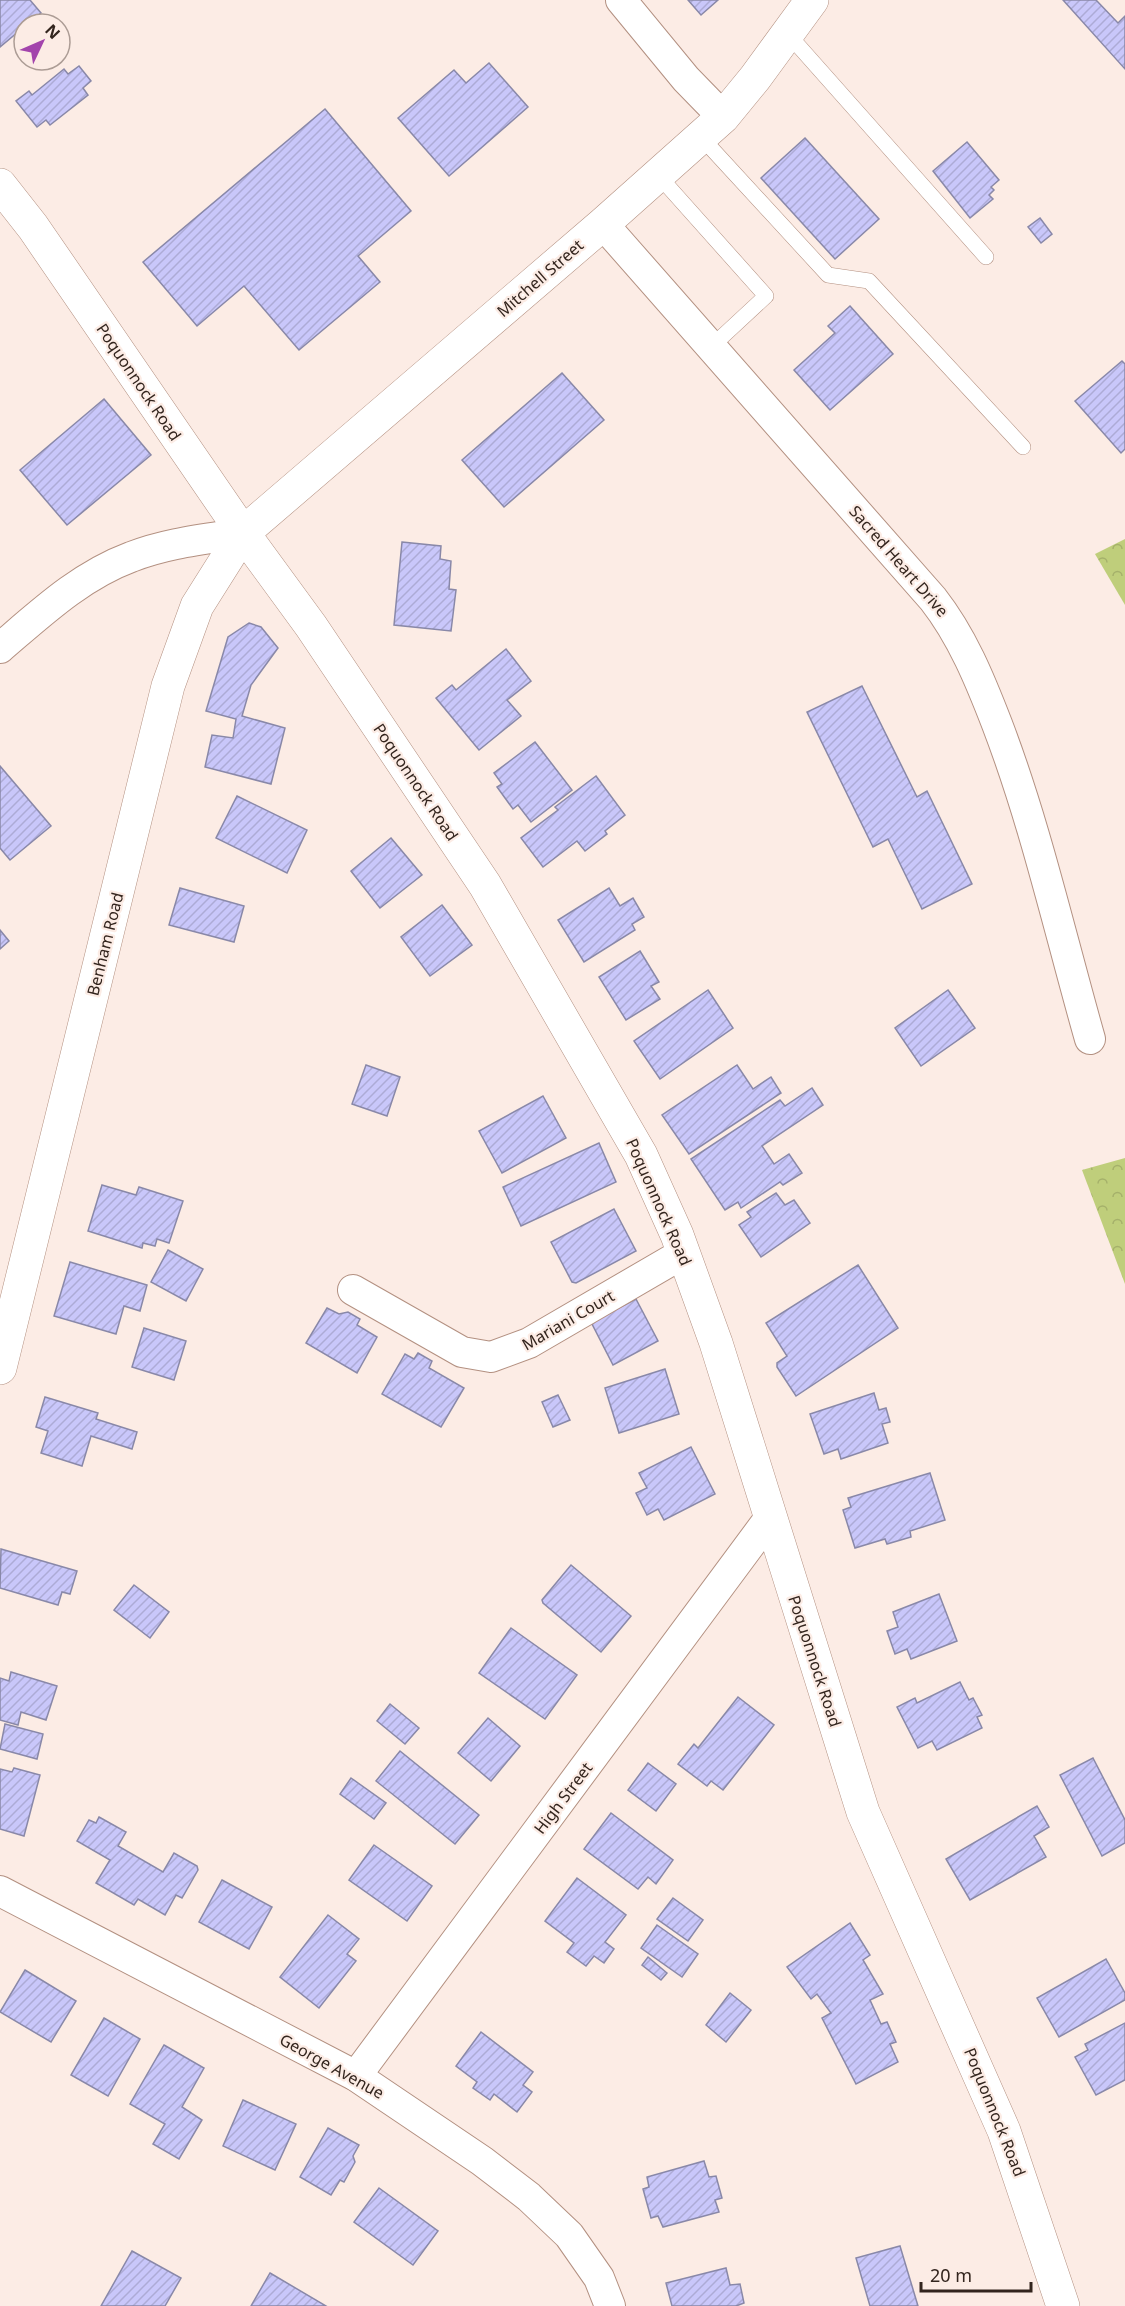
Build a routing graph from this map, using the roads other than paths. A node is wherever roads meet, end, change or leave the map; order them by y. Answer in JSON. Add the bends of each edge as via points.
{"nodes":[{"id":1,"x":621,"y":0,"type":"edge"},
{"id":2,"x":812,"y":0,"type":"edge"},
{"id":3,"x":788,"y":34,"type":"junction"},
{"id":4,"x":712,"y":127,"type":"junction"},
{"id":5,"x":657,"y":175,"type":"junction"},
{"id":6,"x":0,"y":185,"type":"edge"},
{"id":7,"x":603,"y":224,"type":"junction"},
{"id":8,"x":986,"y":257,"type":"dead end"},
{"id":9,"x":711,"y":347,"type":"junction"},
{"id":10,"x":1023,"y":447,"type":"dead end"},
{"id":11,"x":243,"y":532,"type":"junction"},
{"id":12,"x":0,"y":648,"type":"edge"},
{"id":13,"x":1090,"y":1039,"type":"dead end"},
{"id":14,"x":682,"y":1254,"type":"junction"},
{"id":15,"x":353,"y":1290,"type":"dead end"},
{"id":16,"x":0,"y":1368,"type":"edge"},
{"id":17,"x":769,"y":1519,"type":"junction"},
{"id":18,"x":0,"y":1891,"type":"edge"},
{"id":19,"x":356,"y":2076,"type":"junction"},
{"id":20,"x":610,"y":2306,"type":"edge"},
{"id":21,"x":1063,"y":2306,"type":"edge"}],
"edges":[{"from":1,"to":4,"type":"street","via":[[686,79]]},
{"from":2,"to":3,"type":"main road","name":"Mitchell Street"},
{"from":3,"to":4,"type":"main road","name":"Mitchell Street"},
{"from":3,"to":8,"type":"lane"},
{"from":4,"to":5,"type":"main road","name":"Mitchell Street"},
{"from":4,"to":10,"type":"lane","via":[[828,275],[869,281]]},
{"from":5,"to":7,"type":"main road","name":"Mitchell Street"},
{"from":5,"to":9,"type":"lane","via":[[766,296]]},
{"from":6,"to":11,"type":"main road","name":"Poquonnock Road"},
{"from":7,"to":9,"type":"street","name":"Sacred Heart Drive"},
{"from":7,"to":11,"type":"main road","name":"Mitchell Street"},
{"from":9,"to":13,"type":"street","name":"Sacred Heart Drive","via":[[933,599],[958,635],[1012,764]]},
{"from":11,"to":12,"type":"street","via":[[163,547],[120,562],[60,597]]},
{"from":11,"to":14,"type":"main road","name":"Poquonnock Road","via":[[485,885],[641,1155]]},
{"from":11,"to":16,"type":"main road","name":"Benham Road","via":[[196,606],[168,687]]},
{"from":14,"to":15,"type":"street","name":"Mariani Court","via":[[529,1343],[491,1357],[462,1352]]},
{"from":14,"to":17,"type":"main road","name":"Poquonnock Road","via":[[716,1343]]},
{"from":17,"to":19,"type":"street","name":"High Street"},
{"from":17,"to":21,"type":"main road","name":"Poquonnock Road","via":[[863,1812],[1004,2131]]},
{"from":18,"to":19,"type":"street","name":"George Avenue"},
{"from":19,"to":20,"type":"street","name":"George Avenue","via":[[529,2197],[569,2235],[599,2278]]}]}
